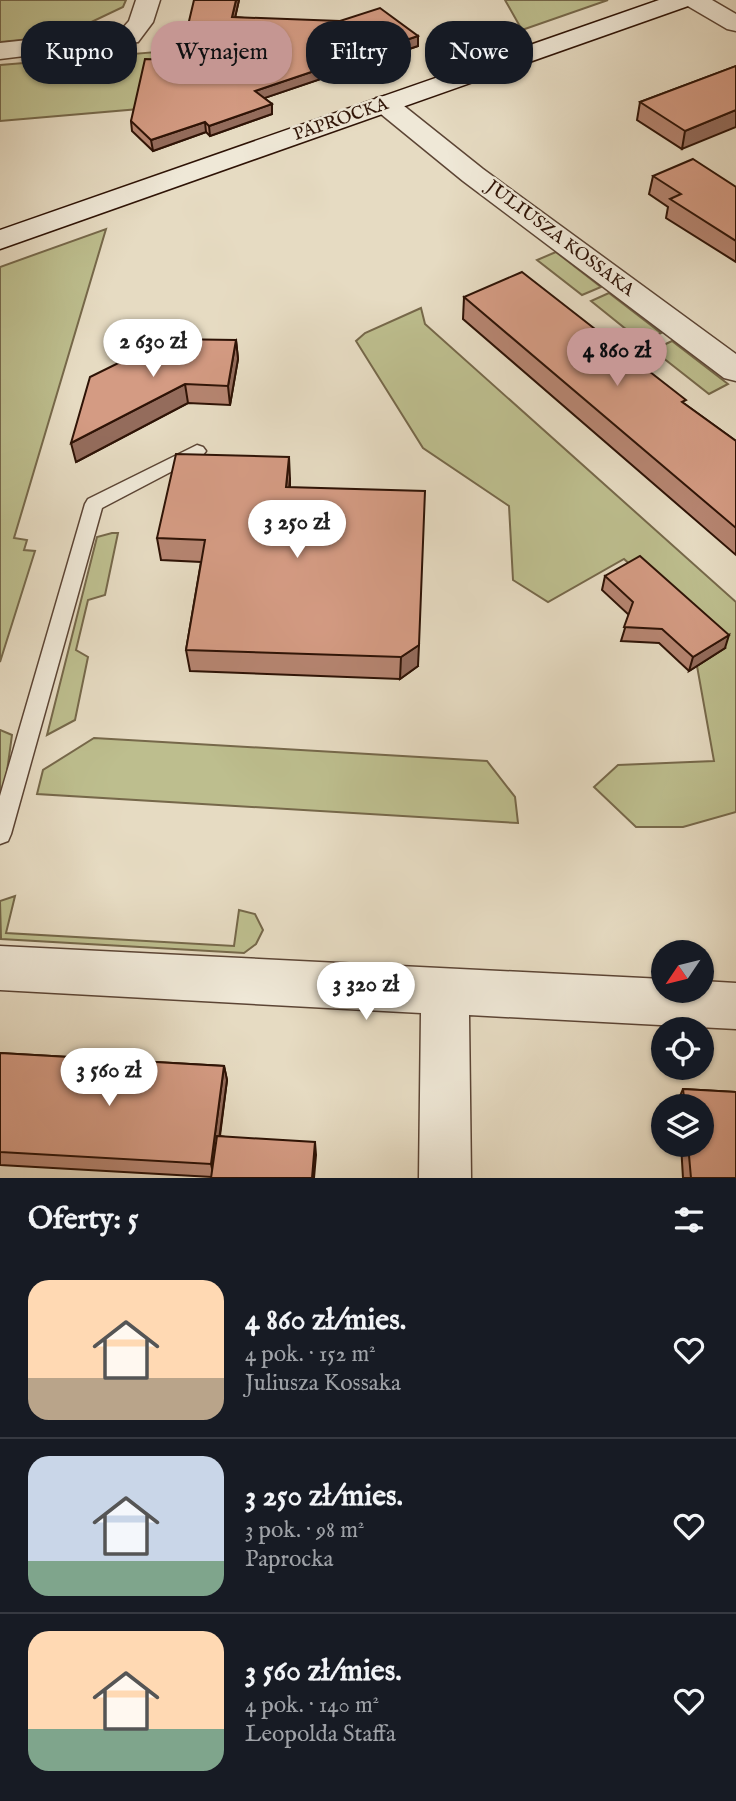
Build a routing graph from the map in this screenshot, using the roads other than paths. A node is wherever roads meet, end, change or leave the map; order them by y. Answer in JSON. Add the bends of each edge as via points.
{"nodes":[{"id":1,"x":148,"y":0,"type":"edge"},
{"id":2,"x":682,"y":0,"type":"edge"},
{"id":3,"x":695,"y":0,"type":"edge"},
{"id":4,"x":736,"y":24,"type":"edge"},
{"id":5,"x":0,"y":51,"type":"edge"},
{"id":6,"x":386,"y":104,"type":"junction"},
{"id":7,"x":0,"y":240,"type":"edge"},
{"id":8,"x":736,"y":370,"type":"edge"},
{"id":9,"x":197,"y":451,"type":"dead end"},
{"id":10,"x":0,"y":834,"type":"edge"},
{"id":11,"x":0,"y":968,"type":"edge"},
{"id":12,"x":445,"y":991,"type":"junction"},
{"id":13,"x":736,"y":1006,"type":"edge"},
{"id":14,"x":445,"y":1178,"type":"edge"}],
"edges":[{"from":1,"to":5,"type":"street","via":[[141,22],[129,37]]},
{"from":2,"to":6,"type":"street","name":"PAPROCKA"},
{"from":3,"to":4,"type":"street"},
{"from":6,"to":7,"type":"street","name":"PAPROCKA"},
{"from":6,"to":8,"type":"street","name":"JULIUSZA KOSSAKA"},
{"from":9,"to":10,"type":"lane","via":[[94,505]]},
{"from":11,"to":12,"type":"street"},
{"from":12,"to":13,"type":"street"},
{"from":12,"to":14,"type":"street"}]}
